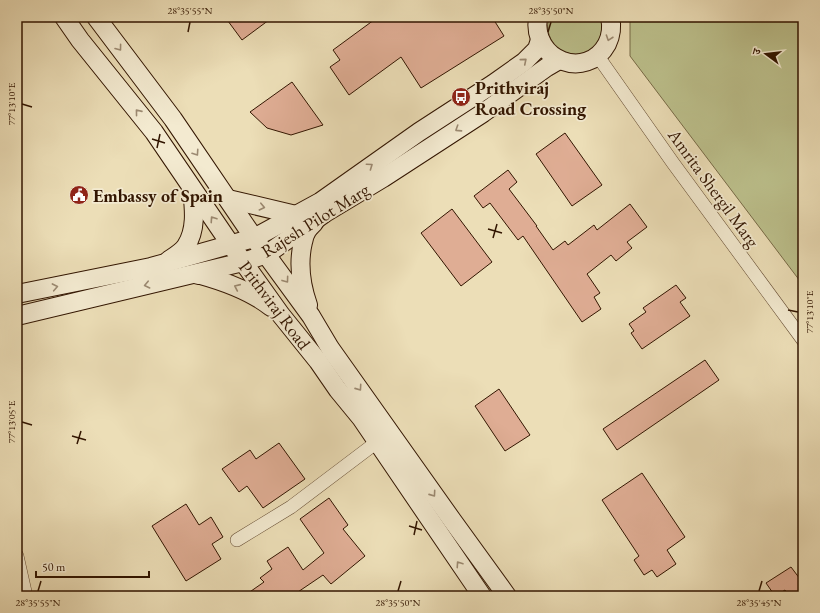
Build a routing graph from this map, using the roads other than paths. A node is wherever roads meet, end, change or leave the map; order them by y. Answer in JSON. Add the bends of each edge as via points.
{"nodes":[{"id":1,"x":64,"y":17,"type":"edge"},
{"id":2,"x":96,"y":17,"type":"edge"},
{"id":3,"x":538,"y":17,"type":"edge"},
{"id":4,"x":610,"y":17,"type":"edge"},
{"id":5,"x":540,"y":40,"type":"junction"},
{"id":6,"x":597,"y":55,"type":"junction"},
{"id":7,"x":559,"y":60,"type":"junction"},
{"id":8,"x":192,"y":188,"type":"junction"},
{"id":9,"x":228,"y":199,"type":"junction"},
{"id":10,"x":325,"y":213,"type":"junction"},
{"id":11,"x":296,"y":215,"type":"junction"},
{"id":12,"x":254,"y":238,"type":"junction"},
{"id":13,"x":230,"y":245,"type":"junction"},
{"id":14,"x":267,"y":254,"type":"junction"},
{"id":15,"x":243,"y":262,"type":"junction"},
{"id":16,"x":151,"y":267,"type":"junction"},
{"id":17,"x":185,"y":276,"type":"junction"},
{"id":18,"x":17,"y":294,"type":"edge"},
{"id":19,"x":281,"y":315,"type":"junction"},
{"id":20,"x":17,"y":316,"type":"edge"},
{"id":21,"x":311,"y":316,"type":"junction"},
{"id":22,"x":803,"y":340,"type":"edge"},
{"id":23,"x":376,"y":442,"type":"junction"},
{"id":24,"x":237,"y":540,"type":"dead end"},
{"id":25,"x":17,"y":556,"type":"edge"},
{"id":26,"x":26,"y":595,"type":"edge"},
{"id":27,"x":482,"y":596,"type":"edge"},
{"id":28,"x":507,"y":596,"type":"edge"}],
"edges":[{"from":8,"to":1,"type":"main road","name":"Prithviraj Road","one_way":true,"via":[[154,132]]},
{"from":2,"to":9,"type":"main road","name":"Prithviraj Road","one_way":true,"via":[[173,119]]},
{"from":3,"to":5,"type":"main road"},
{"from":4,"to":6,"type":"main road","one_way":true,"via":[[610,37]]},
{"from":5,"to":7,"type":"main road","via":[[546,50]]},
{"from":11,"to":5,"type":"main road","name":"Rajesh Pilot Marg","one_way":true,"via":[[320,202],[524,62],[537,49]]},
{"from":6,"to":7,"type":"main road","via":[[582,63]]},
{"from":6,"to":22,"type":"street","name":"Amrita Shergil Marg"},
{"from":7,"to":10,"type":"main road","name":"Rajesh Pilot Marg","one_way":true,"via":[[383,178]]},
{"from":13,"to":8,"type":"main road","name":"Prithviraj Road","one_way":true},
{"from":8,"to":16,"type":"main road","via":[[194,219],[186,246],[167,261]]},
{"from":9,"to":11,"type":"main road","one_way":true},
{"from":9,"to":12,"type":"main road","name":"Prithviraj Road"},
{"from":10,"to":14,"type":"main road","name":"Rajesh Pilot Marg"},
{"from":10,"to":21,"type":"main road","via":[[306,233],[302,247],[301,277]]},
{"from":11,"to":12,"type":"main road","name":"Rajesh Pilot Marg"},
{"from":12,"to":13,"type":"main road","name":"Rajesh Pilot Marg"},
{"from":12,"to":14,"type":"main road","name":"Prithviraj Road"},
{"from":13,"to":15,"type":"main road","name":"Prithviraj Road"},
{"from":13,"to":16,"type":"main road","name":"Rajesh Pilot Marg"},
{"from":14,"to":15,"type":"main road","name":"Rajesh Pilot Marg"},
{"from":14,"to":21,"type":"main road","name":"Prithviraj Road","one_way":true},
{"from":15,"to":17,"type":"main road","name":"Rajesh Pilot Marg"},
{"from":15,"to":19,"type":"main road","name":"Prithviraj Road"},
{"from":18,"to":16,"type":"main road","name":"Rajesh Pilot Marg","one_way":true},
{"from":19,"to":17,"type":"main road","one_way":true,"via":[[252,294],[235,286],[201,275]]},
{"from":17,"to":20,"type":"main road","name":"Rajesh Pilot Marg","one_way":true},
{"from":19,"to":23,"type":"main road","name":"Prithviraj Road","via":[[361,418]]},
{"from":21,"to":28,"type":"main road","name":"Prithviraj Road","one_way":true,"via":[[330,348]]},
{"from":23,"to":24,"type":"street","via":[[291,506]]},
{"from":27,"to":23,"type":"main road","name":"Prithviraj Road","one_way":true},
{"from":25,"to":26,"type":"street"}]}
